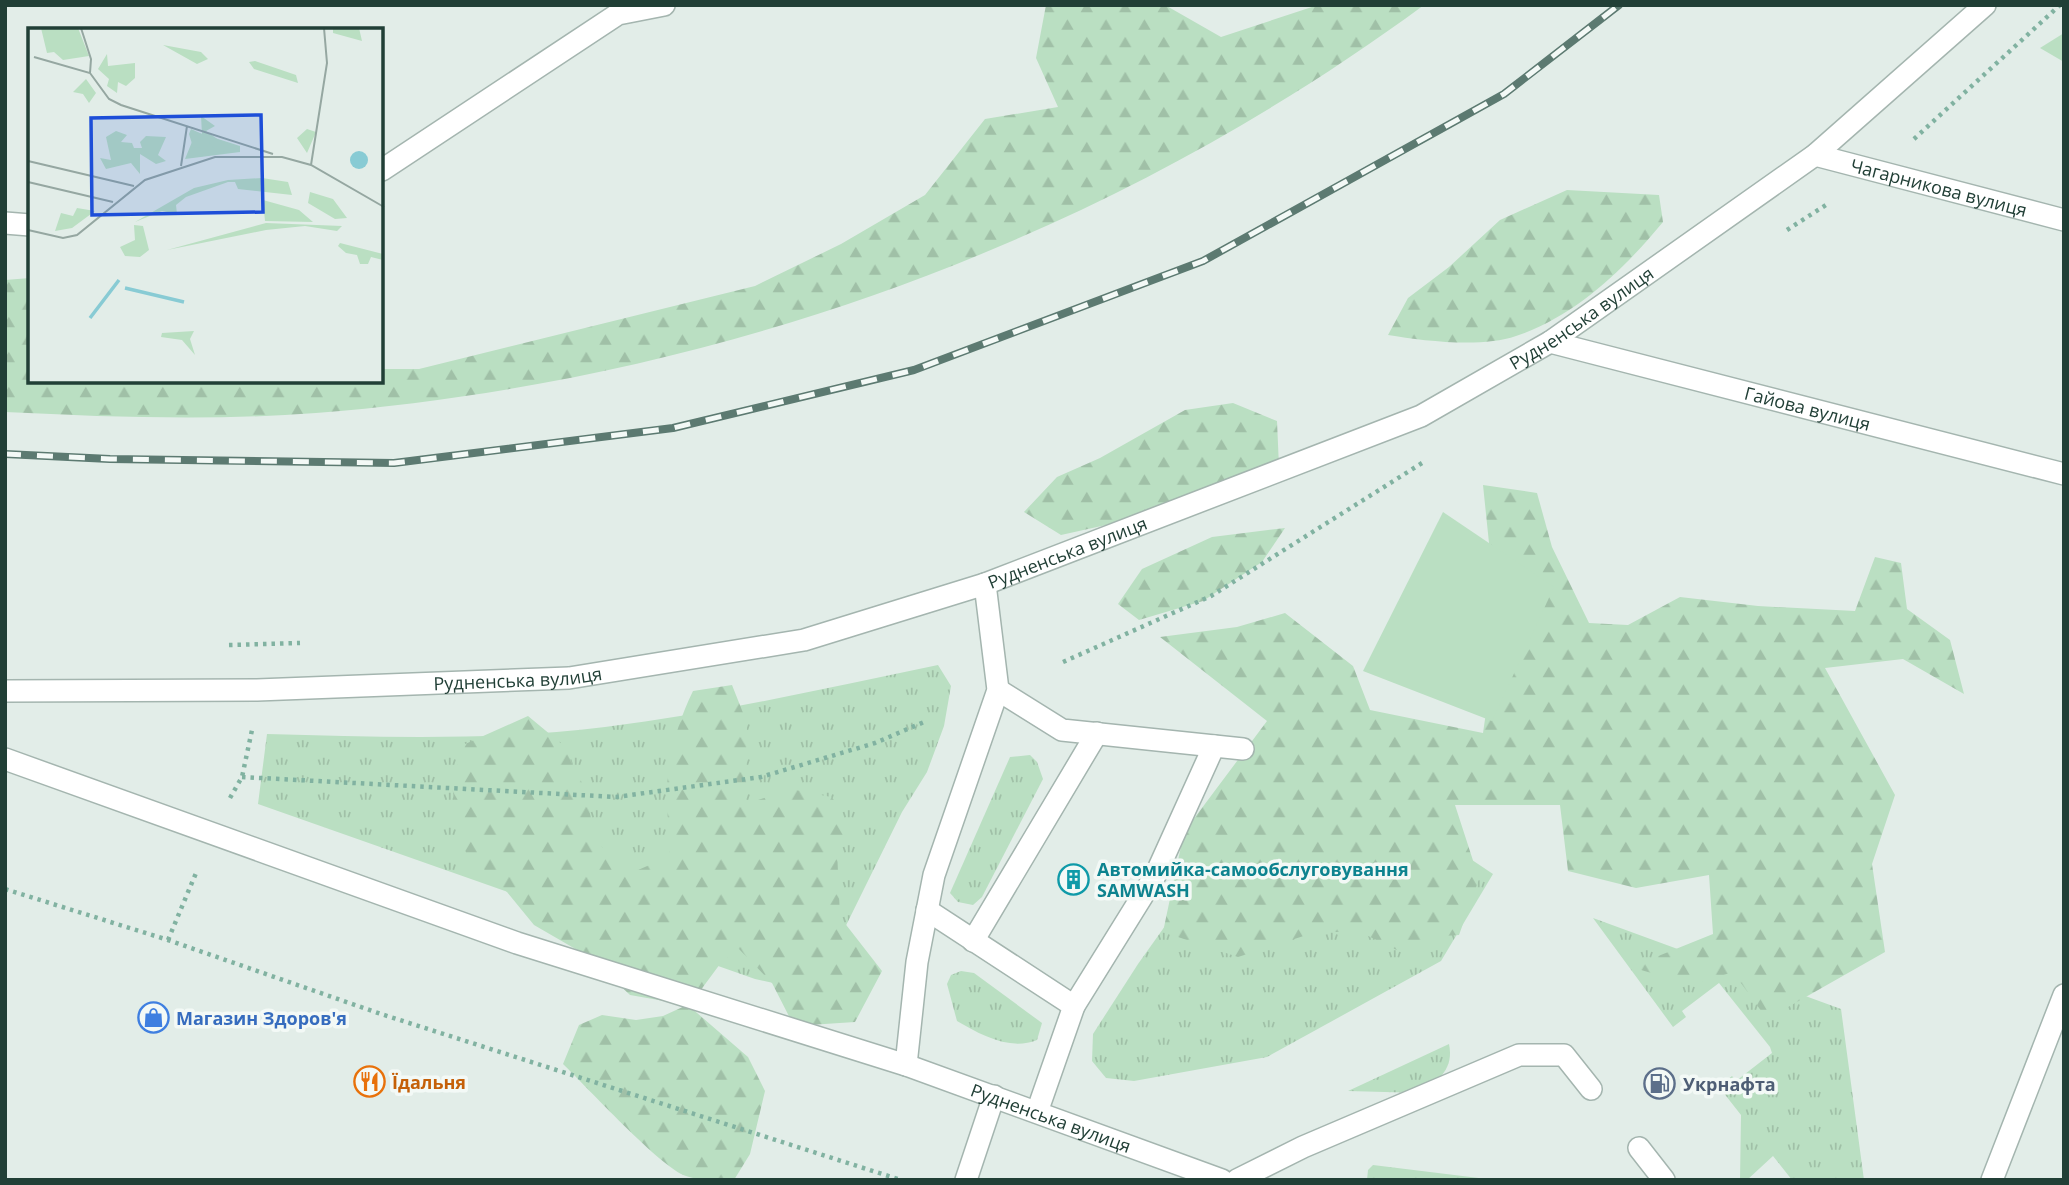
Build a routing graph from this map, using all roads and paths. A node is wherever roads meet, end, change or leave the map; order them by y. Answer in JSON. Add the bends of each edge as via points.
{"nodes":[{"id":1,"x":664,"y":5,"type":"edge"},
{"id":2,"x":1985,"y":5,"type":"edge"},
{"id":3,"x":1815,"y":155,"type":"junction"},
{"id":4,"x":383,"y":169,"type":"edge"},
{"id":5,"x":2064,"y":219,"type":"edge"},
{"id":6,"x":5,"y":223,"type":"edge"},
{"id":7,"x":28,"y":225,"type":"edge"},
{"id":8,"x":1550,"y":342,"type":"junction"},
{"id":9,"x":2064,"y":474,"type":"edge"},
{"id":10,"x":985,"y":584,"type":"junction"},
{"id":11,"x":1211,"y":596,"type":"dead end"},
{"id":12,"x":1063,"y":662,"type":"dead end"},
{"id":13,"x":998,"y":690,"type":"junction"},
{"id":14,"x":5,"y":691,"type":"edge"},
{"id":15,"x":924,"y":722,"type":"dead end"},
{"id":16,"x":254,"y":723,"type":"dead end"},
{"id":17,"x":1097,"y":733,"type":"junction"},
{"id":18,"x":1214,"y":746,"type":"junction"},
{"id":19,"x":1243,"y":749,"type":"dead end"},
{"id":20,"x":5,"y":759,"type":"edge"},
{"id":21,"x":242,"y":777,"type":"junction"},
{"id":22,"x":230,"y":799,"type":"dead end"},
{"id":23,"x":200,"y":864,"type":"dead end"},
{"id":24,"x":5,"y":889,"type":"edge"},
{"id":25,"x":928,"y":910,"type":"junction"},
{"id":26,"x":169,"y":940,"type":"junction"},
{"id":27,"x":973,"y":941,"type":"junction"},
{"id":28,"x":2064,"y":995,"type":"edge"},
{"id":29,"x":1074,"y":1006,"type":"junction"},
{"id":30,"x":906,"y":1065,"type":"junction"},
{"id":31,"x":1591,"y":1089,"type":"dead end"},
{"id":32,"x":994,"y":1096,"type":"junction"},
{"id":33,"x":1037,"y":1112,"type":"junction"},
{"id":34,"x":1639,"y":1148,"type":"dead end"},
{"id":35,"x":901,"y":1180,"type":"edge"},
{"id":36,"x":966,"y":1180,"type":"edge"},
{"id":37,"x":1222,"y":1180,"type":"edge"},
{"id":38,"x":1237,"y":1180,"type":"edge"},
{"id":39,"x":1664,"y":1180,"type":"edge"},
{"id":40,"x":1992,"y":1180,"type":"edge"}],
"edges":[{"from":1,"to":4,"type":"street","via":[[618,14]]},
{"from":2,"to":3,"type":"street","name":"Рудненська вулиця"},
{"from":3,"to":5,"type":"street","name":"Чагарникова вулиця"},
{"from":3,"to":8,"type":"street","name":"Рудненська вулиця"},
{"from":6,"to":7,"type":"street"},
{"from":8,"to":9,"type":"street","name":"Гайова вулиця"},
{"from":8,"to":10,"type":"street","name":"Рудненська вулиця","via":[[1420,416]]},
{"from":10,"to":13,"type":"street"},
{"from":10,"to":14,"type":"street","name":"Рудненська вулиця","via":[[804,640],[569,678],[257,690]]},
{"from":11,"to":12,"type":"path"},
{"from":13,"to":17,"type":"street","via":[[1062,730]]},
{"from":13,"to":25,"type":"street","via":[[934,875]]},
{"from":15,"to":21,"type":"path","via":[[875,743],[761,777],[616,797]]},
{"from":16,"to":21,"type":"path"},
{"from":17,"to":18,"type":"street"},
{"from":17,"to":27,"type":"street"},
{"from":18,"to":19,"type":"street"},
{"from":18,"to":29,"type":"street","via":[[1156,874]]},
{"from":20,"to":30,"type":"street","name":"Рудненська вулиця","via":[[517,943]]},
{"from":21,"to":22,"type":"path"},
{"from":23,"to":26,"type":"path"},
{"from":24,"to":26,"type":"path"},
{"from":25,"to":27,"type":"street"},
{"from":25,"to":30,"type":"street","via":[[917,962]]},
{"from":26,"to":35,"type":"path","via":[[381,1014]]},
{"from":27,"to":29,"type":"street"},
{"from":28,"to":40,"type":"street"},
{"from":29,"to":33,"type":"street"},
{"from":30,"to":32,"type":"street","name":"Рудненська вулиця"},
{"from":31,"to":38,"type":"street","via":[[1564,1055],[1519,1055]]},
{"from":32,"to":33,"type":"street","name":"Рудненська вулиця"},
{"from":32,"to":36,"type":"street"},
{"from":33,"to":37,"type":"street","name":"Рудненська вулиця"},
{"from":34,"to":39,"type":"street"}]}
